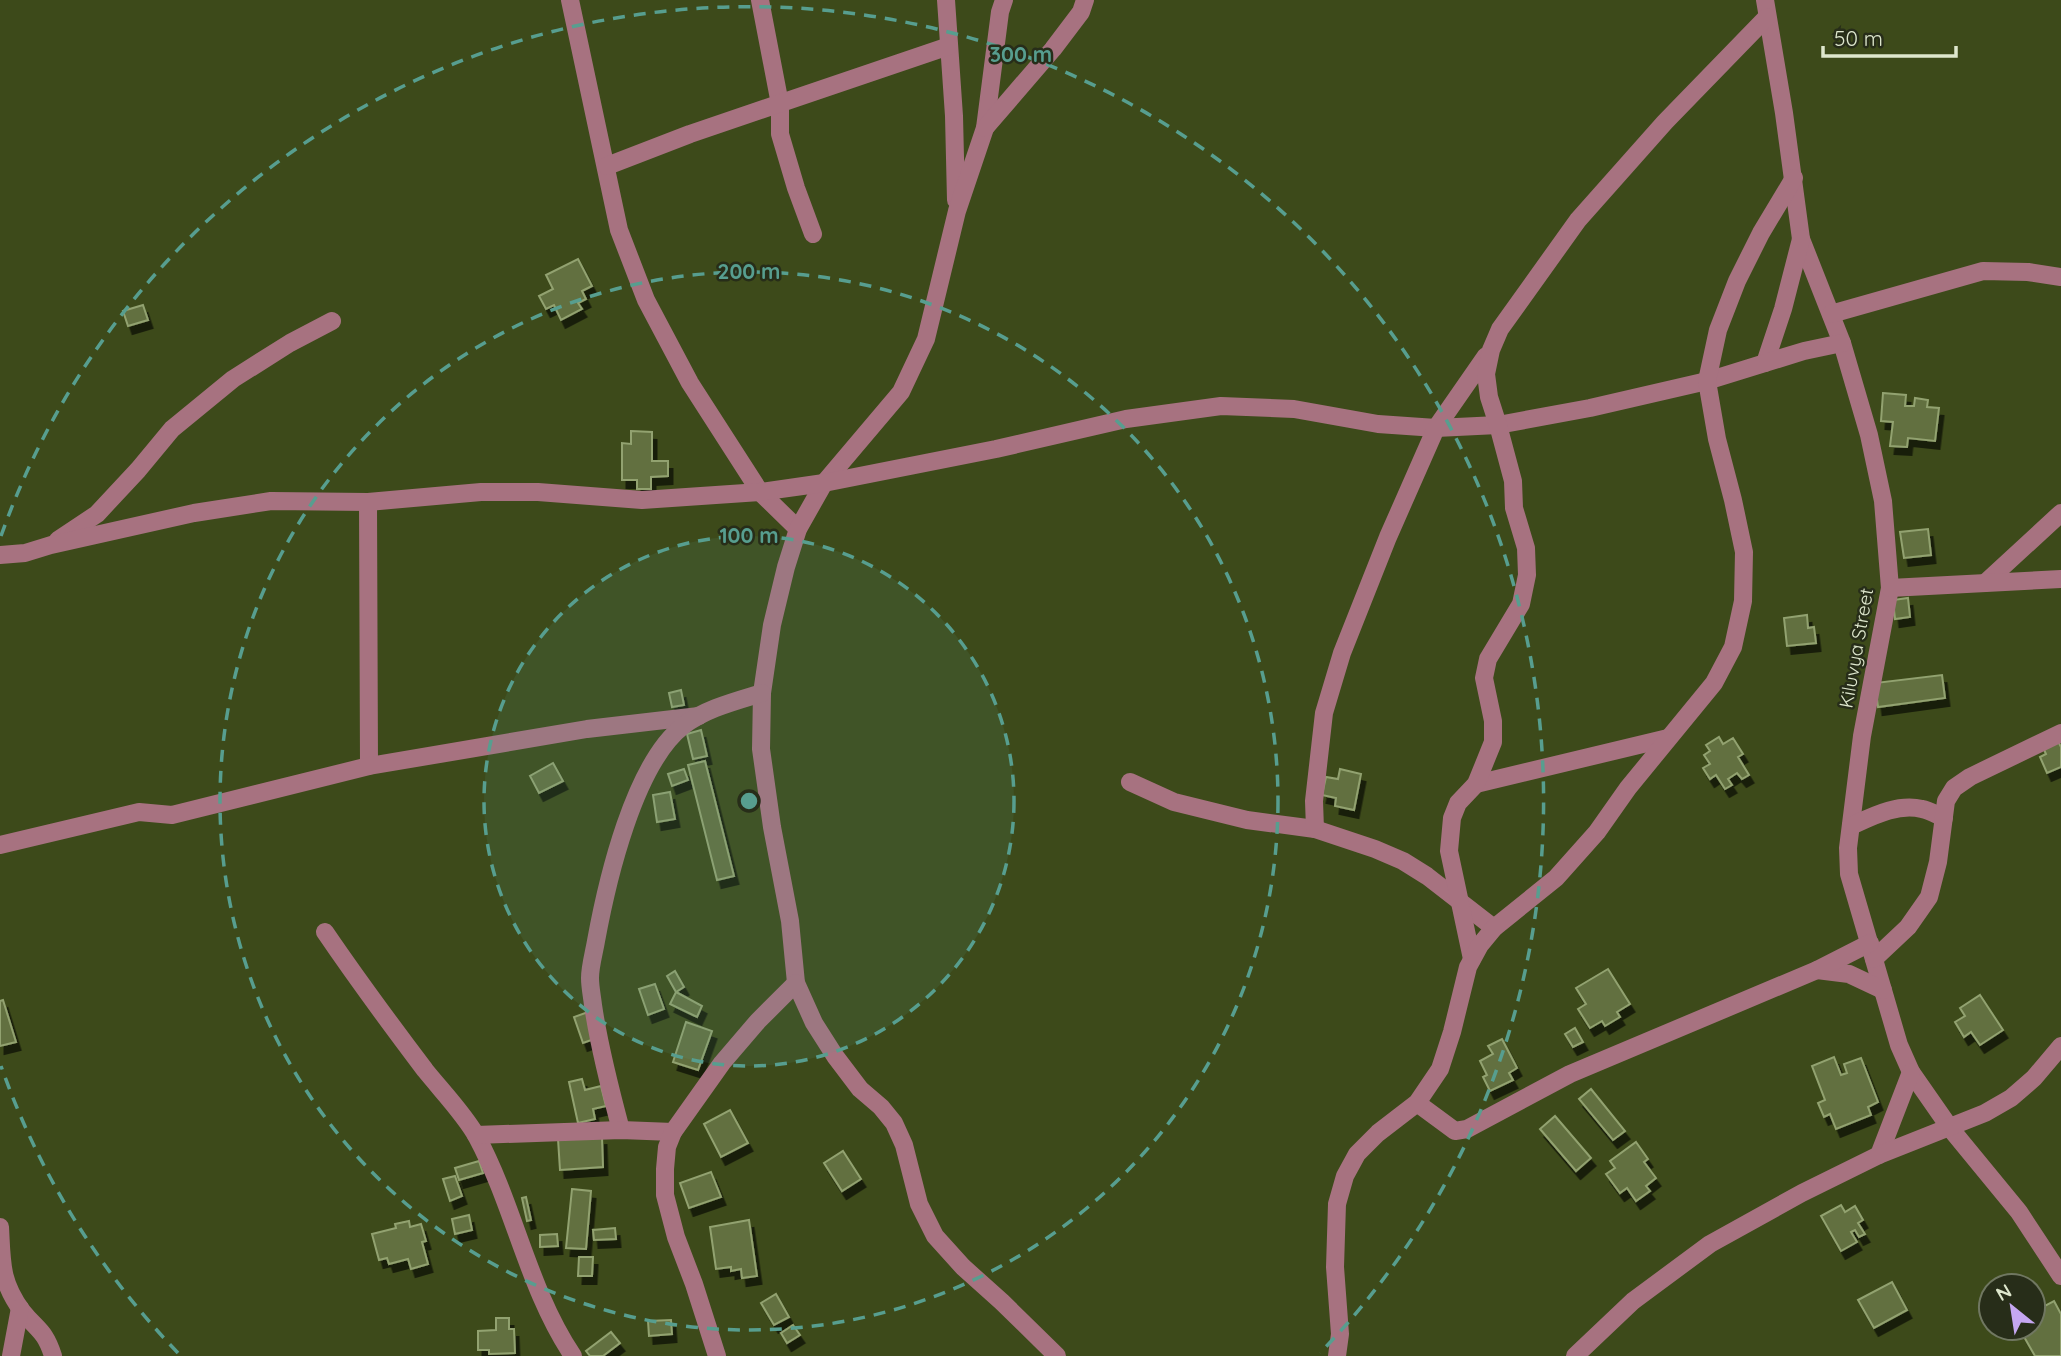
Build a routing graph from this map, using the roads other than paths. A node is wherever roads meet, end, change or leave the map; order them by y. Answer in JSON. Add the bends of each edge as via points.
{"nodes":[{"id":1,"x":570,"y":0,"type":"edge"},
{"id":2,"x":760,"y":0,"type":"edge"},
{"id":3,"x":946,"y":0,"type":"edge"},
{"id":4,"x":1004,"y":0,"type":"edge"},
{"id":5,"x":1085,"y":0,"type":"edge"},
{"id":6,"x":1766,"y":8,"type":"edge"},
{"id":7,"x":949,"y":46,"type":"junction"},
{"id":8,"x":780,"y":104,"type":"junction"},
{"id":9,"x":985,"y":128,"type":"junction"},
{"id":10,"x":607,"y":166,"type":"junction"},
{"id":11,"x":1794,"y":178,"type":"junction"},
{"id":12,"x":957,"y":211,"type":"junction"},
{"id":13,"x":813,"y":234,"type":"dead end"},
{"id":14,"x":1801,"y":239,"type":"junction"},
{"id":15,"x":2061,"y":276,"type":"edge"},
{"id":16,"x":1831,"y":314,"type":"junction"},
{"id":17,"x":332,"y":321,"type":"dead end"},
{"id":18,"x":1842,"y":343,"type":"junction"},
{"id":19,"x":1491,"y":349,"type":"junction"},
{"id":20,"x":1765,"y":363,"type":"junction"},
{"id":21,"x":1707,"y":381,"type":"junction"},
{"id":22,"x":1499,"y":425,"type":"junction"},
{"id":23,"x":1436,"y":428,"type":"junction"},
{"id":24,"x":824,"y":483,"type":"junction"},
{"id":25,"x":760,"y":492,"type":"junction"},
{"id":26,"x":368,"y":502,"type":"junction"},
{"id":27,"x":2061,"y":513,"type":"edge"},
{"id":28,"x":798,"y":529,"type":"junction"},
{"id":29,"x":51,"y":545,"type":"junction"},
{"id":30,"x":0,"y":555,"type":"edge"},
{"id":31,"x":2061,"y":579,"type":"edge"},
{"id":32,"x":1985,"y":583,"type":"junction"},
{"id":33,"x":1890,"y":588,"type":"junction"},
{"id":34,"x":762,"y":693,"type":"junction"},
{"id":35,"x":699,"y":716,"type":"junction"},
{"id":36,"x":2061,"y":733,"type":"edge"},
{"id":37,"x":1668,"y":738,"type":"junction"},
{"id":38,"x":369,"y":766,"type":"junction"},
{"id":39,"x":1130,"y":782,"type":"dead end"},
{"id":40,"x":1476,"y":784,"type":"junction"},
{"id":41,"x":1944,"y":818,"type":"junction"},
{"id":42,"x":1851,"y":826,"type":"junction"},
{"id":43,"x":1315,"y":829,"type":"junction"},
{"id":44,"x":0,"y":845,"type":"edge"},
{"id":45,"x":1459,"y":903,"type":"junction"},
{"id":46,"x":1494,"y":928,"type":"junction"},
{"id":47,"x":325,"y":932,"type":"dead end"},
{"id":48,"x":1872,"y":951,"type":"junction"},
{"id":49,"x":1472,"y":959,"type":"junction"},
{"id":50,"x":1817,"y":970,"type":"junction"},
{"id":51,"x":796,"y":983,"type":"junction"},
{"id":52,"x":1883,"y":990,"type":"junction"},
{"id":53,"x":2061,"y":1046,"type":"edge"},
{"id":54,"x":1911,"y":1072,"type":"junction"},
{"id":55,"x":1417,"y":1103,"type":"junction"},
{"id":56,"x":1950,"y":1128,"type":"junction"},
{"id":57,"x":621,"y":1130,"type":"junction"},
{"id":58,"x":673,"y":1132,"type":"junction"},
{"id":59,"x":476,"y":1135,"type":"junction"},
{"id":60,"x":1879,"y":1155,"type":"junction"},
{"id":61,"x":0,"y":1227,"type":"edge"},
{"id":62,"x":2061,"y":1276,"type":"edge"},
{"id":63,"x":20,"y":1308,"type":"junction"},
{"id":64,"x":11,"y":1356,"type":"edge"},
{"id":65,"x":53,"y":1356,"type":"edge"},
{"id":66,"x":573,"y":1356,"type":"edge"},
{"id":67,"x":717,"y":1356,"type":"edge"},
{"id":68,"x":1057,"y":1356,"type":"edge"},
{"id":69,"x":1337,"y":1356,"type":"edge"},
{"id":70,"x":1574,"y":1356,"type":"edge"}],
"edges":[{"from":1,"to":10,"type":"street"},
{"from":2,"to":8,"type":"street"},
{"from":3,"to":7,"type":"street"},
{"from":4,"to":9,"type":"street"},
{"from":5,"to":9,"type":"street","via":[[1081,12]]},
{"from":6,"to":11,"type":"street","name":"Kiluvya Street"},
{"from":6,"to":19,"type":"street","via":[[1578,219],[1500,329]]},
{"from":7,"to":8,"type":"street"},
{"from":7,"to":12,"type":"street"},
{"from":8,"to":10,"type":"street"},
{"from":8,"to":13,"type":"street","via":[[780,134]]},
{"from":9,"to":12,"type":"street"},
{"from":10,"to":25,"type":"street","via":[[619,230],[646,300],[690,383]]},
{"from":11,"to":14,"type":"street","name":"Kiluvya Street"},
{"from":11,"to":21,"type":"street","via":[[1737,281],[1718,330]]},
{"from":12,"to":24,"type":"street","via":[[926,339],[901,392]]},
{"from":14,"to":16,"type":"street","name":"Kiluvya Street"},
{"from":14,"to":20,"type":"street"},
{"from":15,"to":16,"type":"street","via":[[1983,271]]},
{"from":16,"to":18,"type":"street","name":"Kiluvya Street"},
{"from":17,"to":29,"type":"street","via":[[233,379],[172,429],[97,514]]},
{"from":18,"to":20,"type":"street"},
{"from":18,"to":33,"type":"street","name":"Kiluvya Street","via":[[1883,501]]},
{"from":19,"to":22,"type":"street","via":[[1486,374]]},
{"from":19,"to":23,"type":"street"},
{"from":20,"to":21,"type":"street"},
{"from":21,"to":22,"type":"street"},
{"from":21,"to":37,"type":"street","via":[[1744,552],[1743,601],[1733,647],[1714,683]]},
{"from":22,"to":23,"type":"street"},
{"from":22,"to":40,"type":"street","via":[[1526,548],[1527,575],[1521,604],[1488,659],[1484,678],[1493,743]]},
{"from":23,"to":24,"type":"street","via":[[1378,424],[1294,409],[1222,406],[1126,419]]},
{"from":23,"to":43,"type":"street","via":[[1342,653],[1324,713]]},
{"from":24,"to":25,"type":"street"},
{"from":24,"to":28,"type":"street"},
{"from":25,"to":26,"type":"street","via":[[642,500],[481,492]]},
{"from":25,"to":28,"type":"street"},
{"from":26,"to":29,"type":"street","via":[[271,501]]},
{"from":26,"to":38,"type":"street"},
{"from":27,"to":32,"type":"street"},
{"from":28,"to":34,"type":"street","via":[[772,625]]},
{"from":29,"to":30,"type":"street","via":[[26,554]]},
{"from":31,"to":32,"type":"street"},
{"from":32,"to":33,"type":"street"},
{"from":33,"to":42,"type":"street","name":"Kiluvya Street","via":[[1862,736]]},
{"from":34,"to":35,"type":"street"},
{"from":34,"to":51,"type":"street","via":[[761,749]]},
{"from":35,"to":38,"type":"street","via":[[587,729]]},
{"from":35,"to":57,"type":"street","via":[[659,752],[640,789],[620,841],[601,914],[590,977],[603,1061]]},
{"from":36,"to":41,"type":"street","via":[[1954,788]]},
{"from":37,"to":40,"type":"street"},
{"from":37,"to":46,"type":"street","via":[[1556,878]]},
{"from":38,"to":44,"type":"street","via":[[172,815],[139,812]]},
{"from":39,"to":43,"type":"street","via":[[1174,802],[1247,820]]},
{"from":40,"to":45,"type":"street","via":[[1458,803],[1452,818],[1449,851]]},
{"from":41,"to":42,"type":"street","via":[[1922,809],[1900,808]]},
{"from":41,"to":48,"type":"street","via":[[1929,897],[1908,927]]},
{"from":42,"to":48,"type":"street","name":"Kiluvya Street","via":[[1849,874]]},
{"from":43,"to":45,"type":"street","via":[[1403,861]]},
{"from":45,"to":46,"type":"street"},
{"from":45,"to":49,"type":"street"},
{"from":46,"to":49,"type":"street"},
{"from":47,"to":59,"type":"street"},
{"from":48,"to":50,"type":"street"},
{"from":48,"to":52,"type":"street","name":"Kiluvya Street"},
{"from":49,"to":55,"type":"street","via":[[1440,1069]]},
{"from":50,"to":52,"type":"street","via":[[1849,974]]},
{"from":50,"to":55,"type":"street","via":[[1570,1074],[1467,1129],[1455,1131]]},
{"from":51,"to":58,"type":"street","via":[[722,1063]]},
{"from":51,"to":68,"type":"street","via":[[835,1056],[894,1123],[919,1204],[935,1237]]},
{"from":52,"to":54,"type":"street","name":"Kiluvya Street"},
{"from":53,"to":56,"type":"street","via":[[2011,1098]]},
{"from":54,"to":56,"type":"street","name":"Kiluvya Street"},
{"from":54,"to":60,"type":"street"},
{"from":55,"to":69,"type":"street","via":[[1357,1154],[1336,1204]]},
{"from":56,"to":60,"type":"street"},
{"from":56,"to":62,"type":"street","name":"Kiluvya Street","via":[[2019,1212]]},
{"from":57,"to":58,"type":"street"},
{"from":57,"to":59,"type":"street"},
{"from":58,"to":67,"type":"street","via":[[667,1147],[665,1195]]},
{"from":59,"to":66,"type":"street","via":[[551,1318]]},
{"from":60,"to":70,"type":"street","via":[[1710,1244],[1633,1301]]},
{"from":61,"to":63,"type":"street","via":[[2,1272]]},
{"from":63,"to":64,"type":"street"},
{"from":63,"to":65,"type":"street","via":[[46,1336]]}]}
